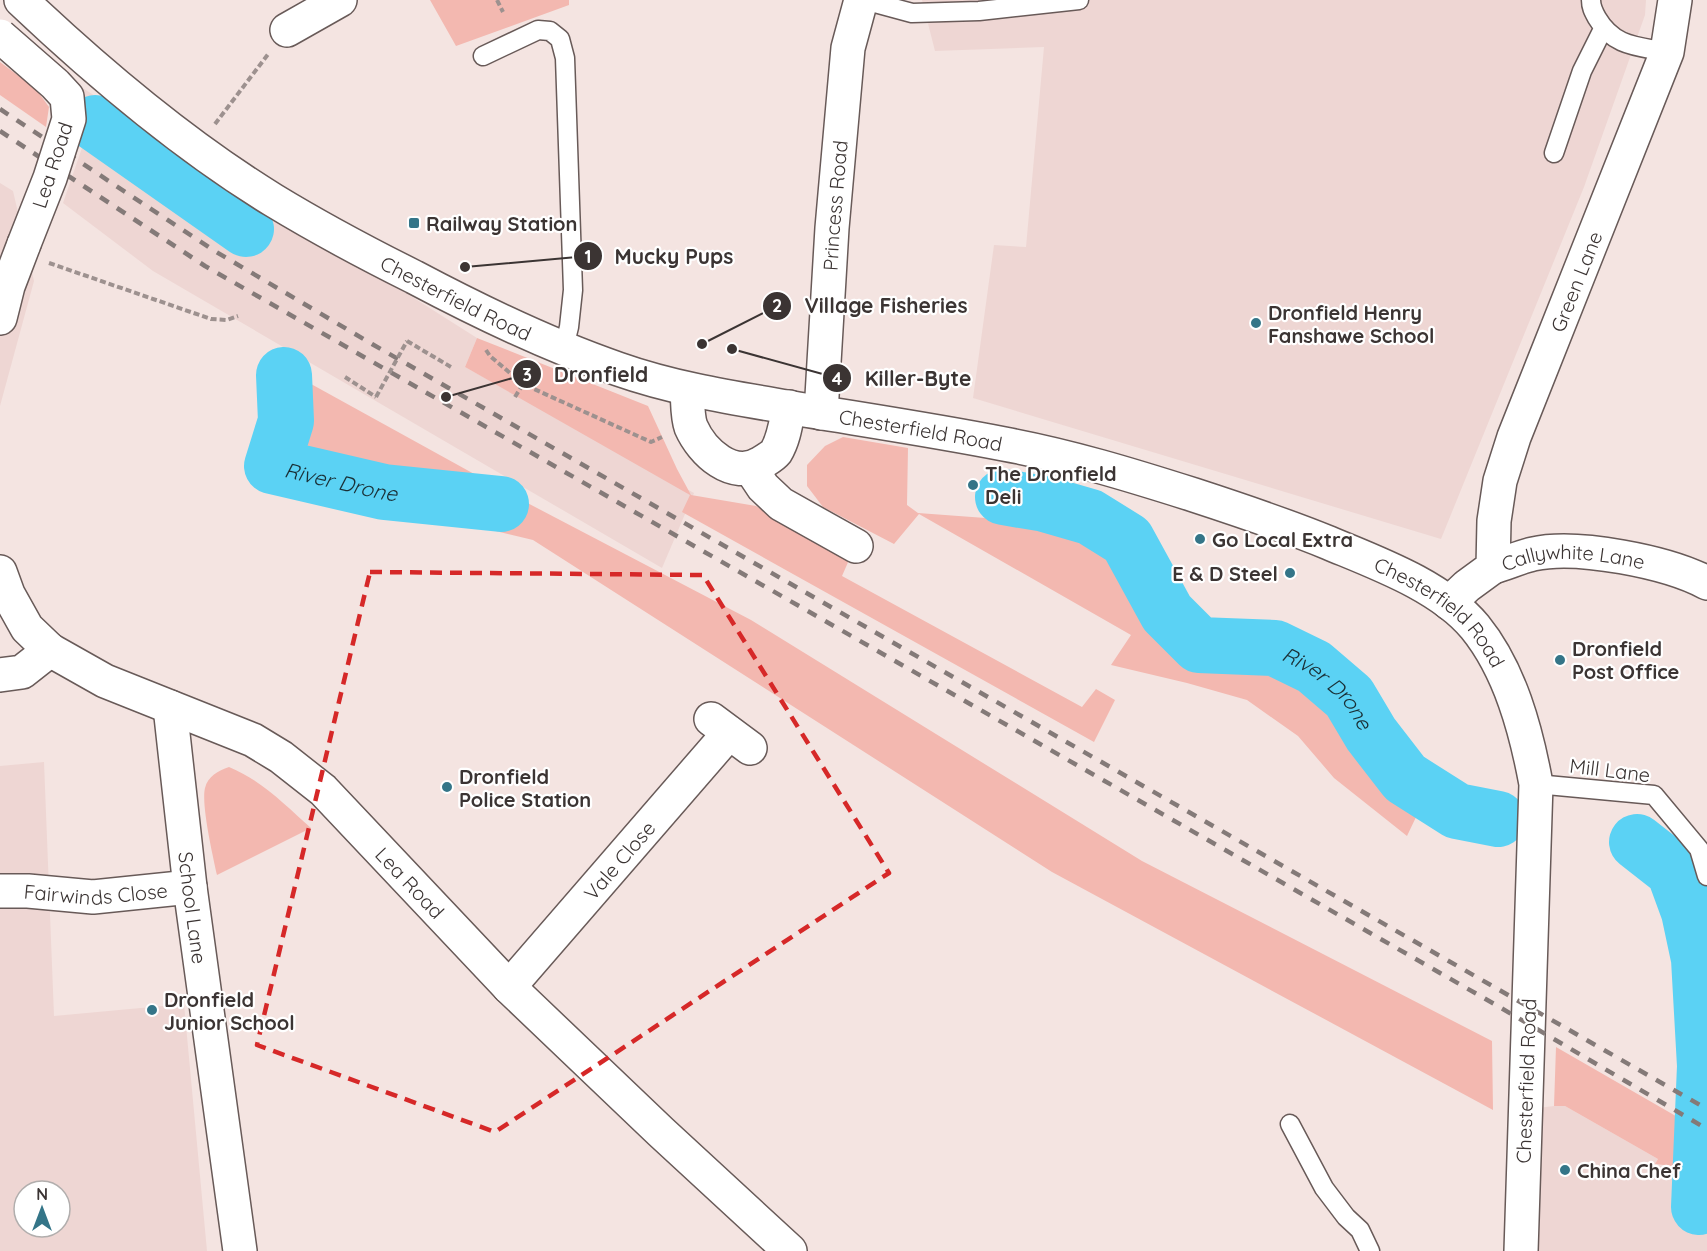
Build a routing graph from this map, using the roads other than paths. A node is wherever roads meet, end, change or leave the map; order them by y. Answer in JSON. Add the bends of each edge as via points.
{"nodes":[{"id":1,"x":21,"y":0,"type":"edge"},
{"id":2,"x":863,"y":0,"type":"edge"},
{"id":3,"x":1078,"y":0,"type":"edge"},
{"id":4,"x":1591,"y":0,"type":"edge"},
{"id":5,"x":1675,"y":0,"type":"edge"},
{"id":6,"x":1603,"y":29,"type":"junction"},
{"id":7,"x":0,"y":36,"type":"edge"},
{"id":8,"x":1666,"y":52,"type":"junction"},
{"id":9,"x":483,"y":56,"type":"dead end"},
{"id":10,"x":1554,"y":153,"type":"dead end"},
{"id":11,"x":4,"y":284,"type":"edge"},
{"id":12,"x":0,"y":318,"type":"edge"},
{"id":13,"x":564,"y":347,"type":"junction"},
{"id":14,"x":687,"y":390,"type":"junction"},
{"id":15,"x":789,"y":407,"type":"junction"},
{"id":16,"x":821,"y":413,"type":"junction"},
{"id":17,"x":752,"y":469,"type":"junction"},
{"id":18,"x":856,"y":546,"type":"dead end"},
{"id":19,"x":1494,"y":567,"type":"junction"},
{"id":20,"x":0,"y":572,"type":"edge"},
{"id":21,"x":1707,"y":582,"type":"edge"},
{"id":22,"x":1449,"y":603,"type":"junction"},
{"id":23,"x":50,"y":650,"type":"junction"},
{"id":24,"x":0,"y":675,"type":"edge"},
{"id":25,"x":170,"y":707,"type":"junction"},
{"id":26,"x":730,"y":734,"type":"dead end"},
{"id":27,"x":1536,"y":784,"type":"junction"},
{"id":28,"x":1707,"y":876,"type":"edge"},
{"id":29,"x":190,"y":887,"type":"junction"},
{"id":30,"x":0,"y":891,"type":"edge"},
{"id":31,"x":509,"y":987,"type":"junction"},
{"id":32,"x":1290,"y":1124,"type":"dead end"},
{"id":33,"x":234,"y":1251,"type":"edge"},
{"id":34,"x":239,"y":1251,"type":"edge"},
{"id":35,"x":790,"y":1251,"type":"edge"},
{"id":36,"x":1370,"y":1251,"type":"edge"},
{"id":37,"x":1521,"y":1251,"type":"edge"}],
"edges":[{"from":1,"to":13,"type":"street","name":"Chesterfield Road","via":[[60,38],[196,148],[269,198],[470,307]]},
{"from":2,"to":3,"type":"lane","via":[[912,13],[979,11]]},
{"from":2,"to":16,"type":"street","name":"Princess Road","via":[[848,48]]},
{"from":4,"to":6,"type":"lane"},
{"from":5,"to":8,"type":"street","name":"Green Lane"},
{"from":6,"to":8,"type":"lane","via":[[1619,42]]},
{"from":6,"to":10,"type":"lane","via":[[1582,72]]},
{"from":7,"to":11,"type":"street","name":"Lea Road","bridge":true,"via":[[67,97],[69,118],[50,178]]},
{"from":8,"to":19,"type":"street","name":"Green Lane","via":[[1514,437],[1500,481],[1494,520]]},
{"from":9,"to":13,"type":"lane","via":[[538,30],[550,31],[560,39],[565,58],[573,290]]},
{"from":11,"to":12,"type":"street","name":"Lea Road"},
{"from":13,"to":14,"type":"street","name":"Chesterfield Road"},
{"from":14,"to":15,"type":"street","name":"Chesterfield Road"},
{"from":14,"to":17,"type":"street","via":[[690,424],[701,446],[716,460]]},
{"from":15,"to":16,"type":"street","name":"Chesterfield Road"},
{"from":15,"to":17,"type":"street","via":[[775,454]]},
{"from":16,"to":22,"type":"street","name":"Chesterfield Road","via":[[1007,444],[1093,464],[1285,525],[1381,565]]},
{"from":17,"to":18,"type":"street","via":[[763,488],[781,504]]},
{"from":19,"to":21,"type":"street","name":"Callywhite Lane","via":[[1535,553],[1615,555],[1664,566]]},
{"from":19,"to":22,"type":"street","name":"Callywhite Lane"},
{"from":20,"to":23,"type":"street","name":"Lea Road","via":[[27,628]]},
{"from":22,"to":27,"type":"street","name":"Chesterfield Road","via":[[1473,624],[1493,652],[1520,718]]},
{"from":23,"to":24,"type":"street","via":[[22,672]]},
{"from":23,"to":25,"type":"street","name":"Lea Road","via":[[105,681]]},
{"from":25,"to":29,"type":"street","name":"School Lane"},
{"from":25,"to":31,"type":"street","name":"Lea Road","via":[[253,740],[323,790]]},
{"from":26,"to":31,"type":"street","name":"Vale Close"},
{"from":27,"to":28,"type":"lane","name":"Mill Lane","via":[[1654,795],[1699,849]]},
{"from":27,"to":37,"type":"street","name":"Chesterfield Road"},
{"from":29,"to":30,"type":"street","name":"Fairwinds Close","via":[[93,897]]},
{"from":29,"to":34,"type":"street","name":"School Lane"},
{"from":31,"to":35,"type":"street","name":"Lea Road"},
{"from":32,"to":36,"type":"lane","via":[[1324,1188],[1360,1230]]},
{"from":33,"to":34,"type":"lane"}]}
